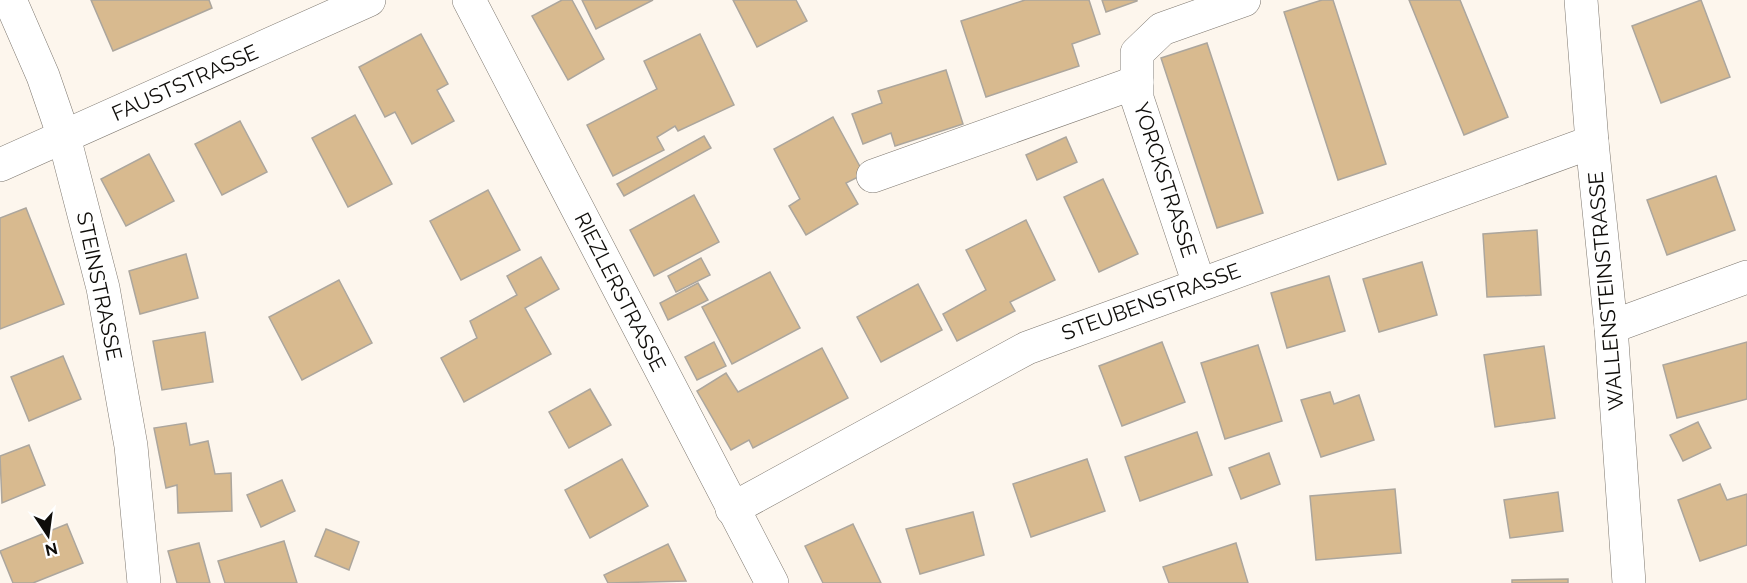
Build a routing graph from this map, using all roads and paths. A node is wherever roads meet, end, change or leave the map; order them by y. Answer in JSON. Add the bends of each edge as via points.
{"nodes":[{"id":1,"x":10,"y":0,"type":"edge"},
{"id":2,"x":369,"y":0,"type":"edge"},
{"id":3,"x":469,"y":0,"type":"edge"},
{"id":4,"x":1244,"y":0,"type":"edge"},
{"id":5,"x":1581,"y":0,"type":"edge"},
{"id":6,"x":1137,"y":82,"type":"junction"},
{"id":7,"x":64,"y":137,"type":"junction"},
{"id":8,"x":1592,"y":142,"type":"junction"},
{"id":9,"x":0,"y":165,"type":"edge"},
{"id":10,"x":873,"y":176,"type":"dead end"},
{"id":11,"x":1747,"y":278,"type":"edge"},
{"id":12,"x":1199,"y":284,"type":"junction"},
{"id":13,"x":1611,"y":327,"type":"junction"},
{"id":14,"x":732,"y":509,"type":"junction"},
{"id":15,"x":144,"y":583,"type":"edge"},
{"id":16,"x":772,"y":583,"type":"edge"},
{"id":17,"x":1629,"y":583,"type":"edge"}],
"edges":[{"from":1,"to":7,"type":"street","name":"STEINSTRASSE"},
{"from":2,"to":7,"type":"street","name":"FAUSTSTRASSE"},
{"from":3,"to":14,"type":"street","name":"RIEZLERSTRASSE"},
{"from":4,"to":6,"type":"street","name":"YORCKSTRASSE","via":[[1162,29],[1137,52]]},
{"from":5,"to":8,"type":"street","name":"WALLENSTEINSTRASSE"},
{"from":6,"to":10,"type":"street"},
{"from":6,"to":12,"type":"street","name":"YORCKSTRASSE","via":[[1137,98]]},
{"from":7,"to":9,"type":"street","name":"FAUSTSTRASSE"},
{"from":7,"to":15,"type":"street","name":"STEINSTRASSE","via":[[103,288],[131,446]]},
{"from":8,"to":12,"type":"street","name":"STEUBENSTRASSE"},
{"from":8,"to":13,"type":"street","name":"WALLENSTEINSTRASSE"},
{"from":11,"to":13,"type":"street"},
{"from":12,"to":14,"type":"street","name":"STEUBENSTRASSE","via":[[1027,348]]},
{"from":13,"to":17,"type":"street","name":"WALLENSTEINSTRASSE"},
{"from":14,"to":16,"type":"street","name":"RIEZLERSTRASSE"}]}
